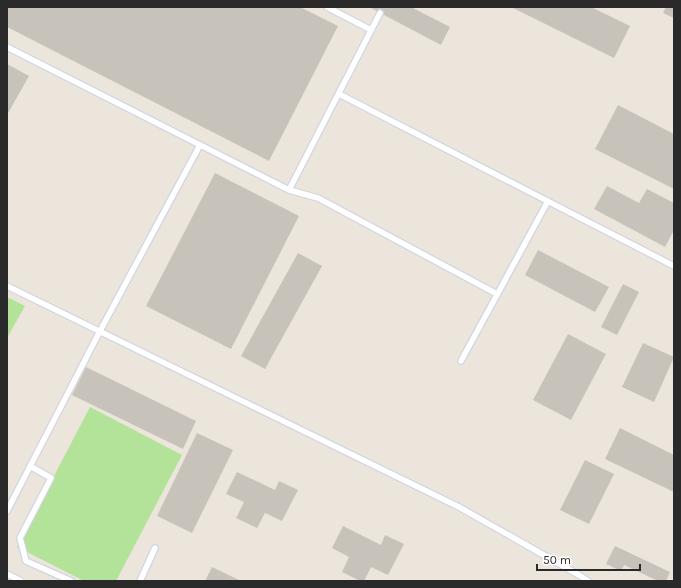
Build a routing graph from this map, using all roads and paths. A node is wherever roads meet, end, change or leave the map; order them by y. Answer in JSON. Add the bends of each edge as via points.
{"nodes":[{"id":1,"x":327,"y":7,"type":"edge"},
{"id":2,"x":380,"y":13,"type":"dead end"},
{"id":3,"x":371,"y":30,"type":"junction"},
{"id":4,"x":7,"y":47,"type":"edge"},
{"id":5,"x":339,"y":94,"type":"junction"},
{"id":6,"x":200,"y":145,"type":"junction"},
{"id":7,"x":289,"y":190,"type":"junction"},
{"id":8,"x":548,"y":201,"type":"junction"},
{"id":9,"x":674,"y":266,"type":"edge"},
{"id":10,"x":7,"y":286,"type":"edge"},
{"id":11,"x":497,"y":294,"type":"junction"},
{"id":12,"x":100,"y":331,"type":"junction"},
{"id":13,"x":461,"y":362,"type":"dead end"},
{"id":14,"x":30,"y":466,"type":"junction"},
{"id":15,"x":7,"y":511,"type":"edge"},
{"id":16,"x":155,"y":548,"type":"dead end"},
{"id":17,"x":7,"y":574,"type":"edge"},
{"id":18,"x":21,"y":581,"type":"edge"},
{"id":19,"x":71,"y":581,"type":"edge"},
{"id":20,"x":140,"y":581,"type":"edge"},
{"id":21,"x":588,"y":581,"type":"edge"}],
"edges":[{"from":1,"to":3,"type":"lane"},
{"from":2,"to":3,"type":"lane"},
{"from":3,"to":5,"type":"lane"},
{"from":4,"to":6,"type":"lane"},
{"from":5,"to":7,"type":"lane"},
{"from":5,"to":8,"type":"lane"},
{"from":6,"to":7,"type":"lane"},
{"from":6,"to":12,"type":"lane"},
{"from":7,"to":11,"type":"lane","via":[[318,198]]},
{"from":8,"to":9,"type":"lane"},
{"from":8,"to":11,"type":"lane"},
{"from":10,"to":12,"type":"lane"},
{"from":11,"to":13,"type":"lane"},
{"from":12,"to":14,"type":"lane"},
{"from":12,"to":21,"type":"lane","via":[[459,507]]},
{"from":14,"to":15,"type":"lane"},
{"from":14,"to":19,"type":"lane","via":[[51,478],[20,538],[26,561]]},
{"from":16,"to":20,"type":"lane"},
{"from":17,"to":18,"type":"lane"}]}
